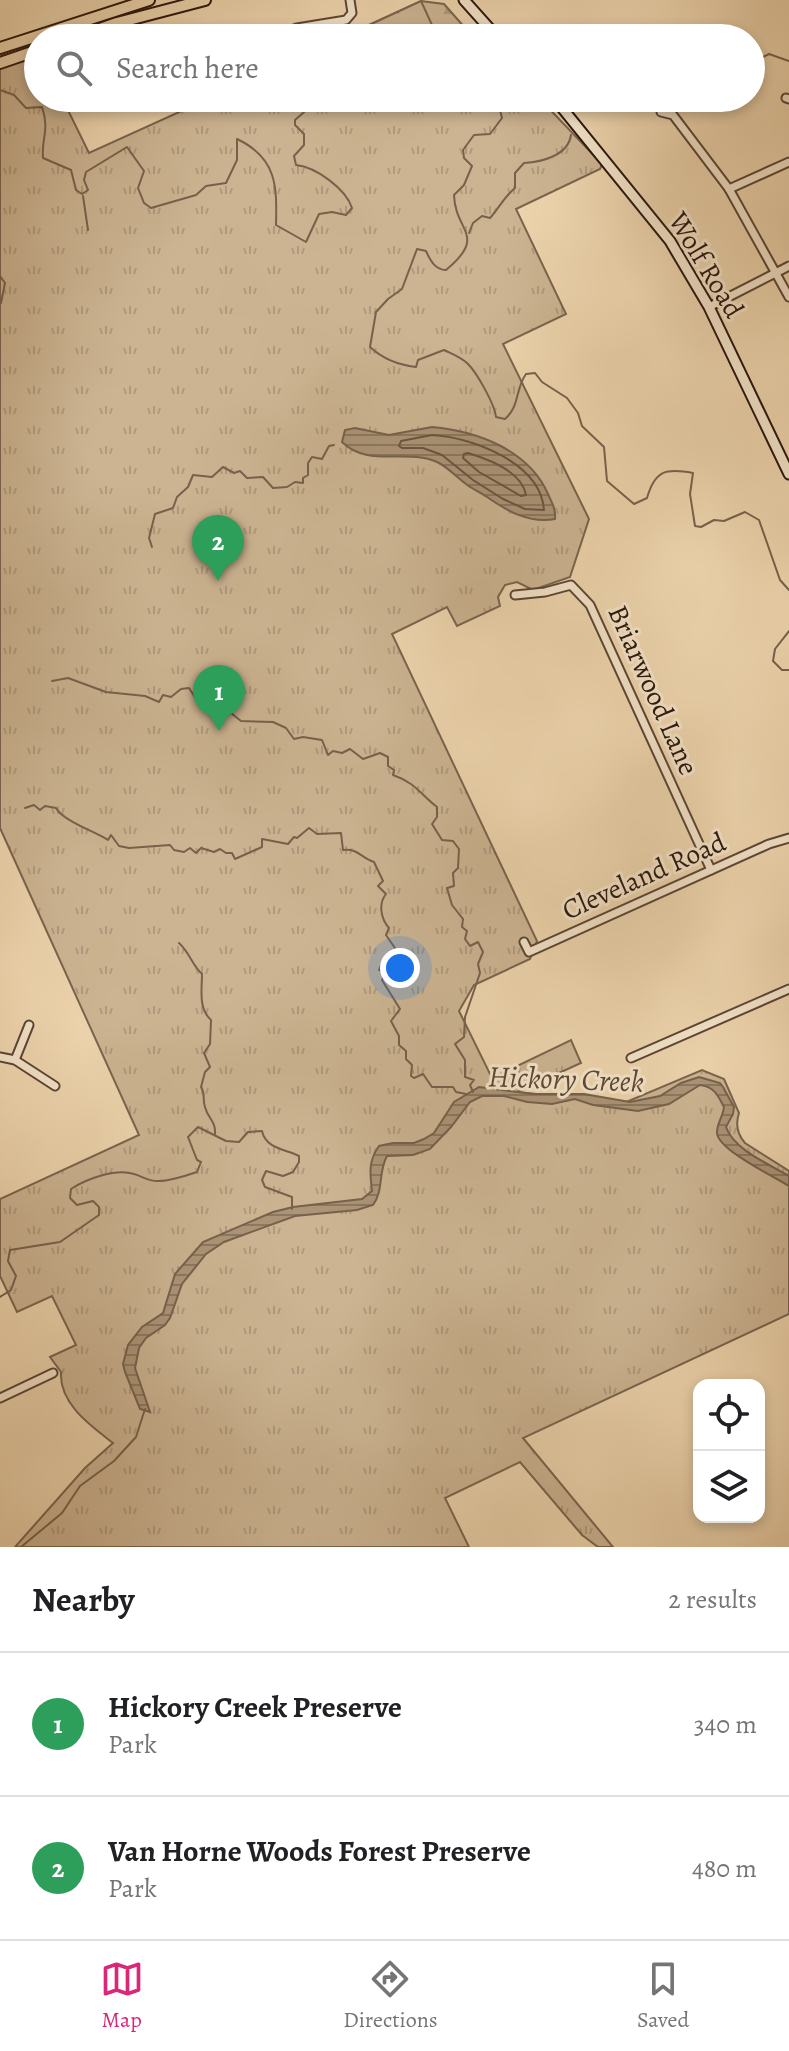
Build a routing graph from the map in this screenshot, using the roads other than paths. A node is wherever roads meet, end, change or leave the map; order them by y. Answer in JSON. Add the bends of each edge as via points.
{"nodes":[{"id":1,"x":149,"y":0,"type":"edge"},
{"id":2,"x":205,"y":0,"type":"edge"},
{"id":3,"x":350,"y":0,"type":"edge"},
{"id":4,"x":464,"y":0,"type":"edge"},
{"id":5,"x":74,"y":24,"type":"edge"},
{"id":6,"x":114,"y":24,"type":"edge"},
{"id":7,"x":322,"y":24,"type":"edge"},
{"id":8,"x":485,"y":24,"type":"edge"},
{"id":9,"x":24,"y":40,"type":"edge"},
{"id":10,"x":0,"y":48,"type":"edge"},
{"id":11,"x":24,"y":55,"type":"edge"},
{"id":12,"x":0,"y":63,"type":"edge"},
{"id":13,"x":565,"y":112,"type":"edge"},
{"id":14,"x":661,"y":112,"type":"dead end"},
{"id":15,"x":789,"y":162,"type":"edge"},
{"id":16,"x":729,"y":189,"type":"junction"},
{"id":17,"x":789,"y":266,"type":"edge"},
{"id":18,"x":777,"y":272,"type":"junction"},
{"id":19,"x":789,"y":297,"type":"edge"},
{"id":20,"x":709,"y":307,"type":"junction"},
{"id":21,"x":789,"y":474,"type":"edge"},
{"id":22,"x":515,"y":595,"type":"dead end"},
{"id":23,"x":789,"y":838,"type":"edge"},
{"id":24,"x":711,"y":870,"type":"junction"},
{"id":25,"x":524,"y":942,"type":"dead end"},
{"id":26,"x":789,"y":989,"type":"edge"},
{"id":27,"x":29,"y":1025,"type":"dead end"},
{"id":28,"x":0,"y":1057,"type":"edge"},
{"id":29,"x":631,"y":1058,"type":"dead end"},
{"id":30,"x":15,"y":1060,"type":"junction"},
{"id":31,"x":55,"y":1086,"type":"dead end"},
{"id":32,"x":53,"y":1373,"type":"dead end"},
{"id":33,"x":0,"y":1398,"type":"edge"}],
"edges":[{"from":1,"to":5,"type":"main road"},
{"from":2,"to":6,"type":"main road"},
{"from":3,"to":7,"type":"street","via":[[346,20]]},
{"from":4,"to":8,"type":"main road"},
{"from":9,"to":10,"type":"main road"},
{"from":11,"to":12,"type":"main road"},
{"from":13,"to":20,"type":"main road","name":"Wolf Road","via":[[670,241]]},
{"from":14,"to":16,"type":"street","via":[[673,115]]},
{"from":15,"to":16,"type":"street"},
{"from":16,"to":18,"type":"street"},
{"from":17,"to":18,"type":"street"},
{"from":18,"to":19,"type":"street"},
{"from":18,"to":20,"type":"street"},
{"from":20,"to":21,"type":"main road","name":"Wolf Road"},
{"from":22,"to":24,"type":"street","name":"Briarwood Lane","via":[[571,585],[590,605]]},
{"from":23,"to":24,"type":"street","name":"Cleveland Road"},
{"from":24,"to":25,"type":"street","name":"Cleveland Road","via":[[529,952]]},
{"from":26,"to":29,"type":"street"},
{"from":27,"to":30,"type":"street"},
{"from":28,"to":30,"type":"street"},
{"from":30,"to":31,"type":"street"},
{"from":32,"to":33,"type":"street"}]}
